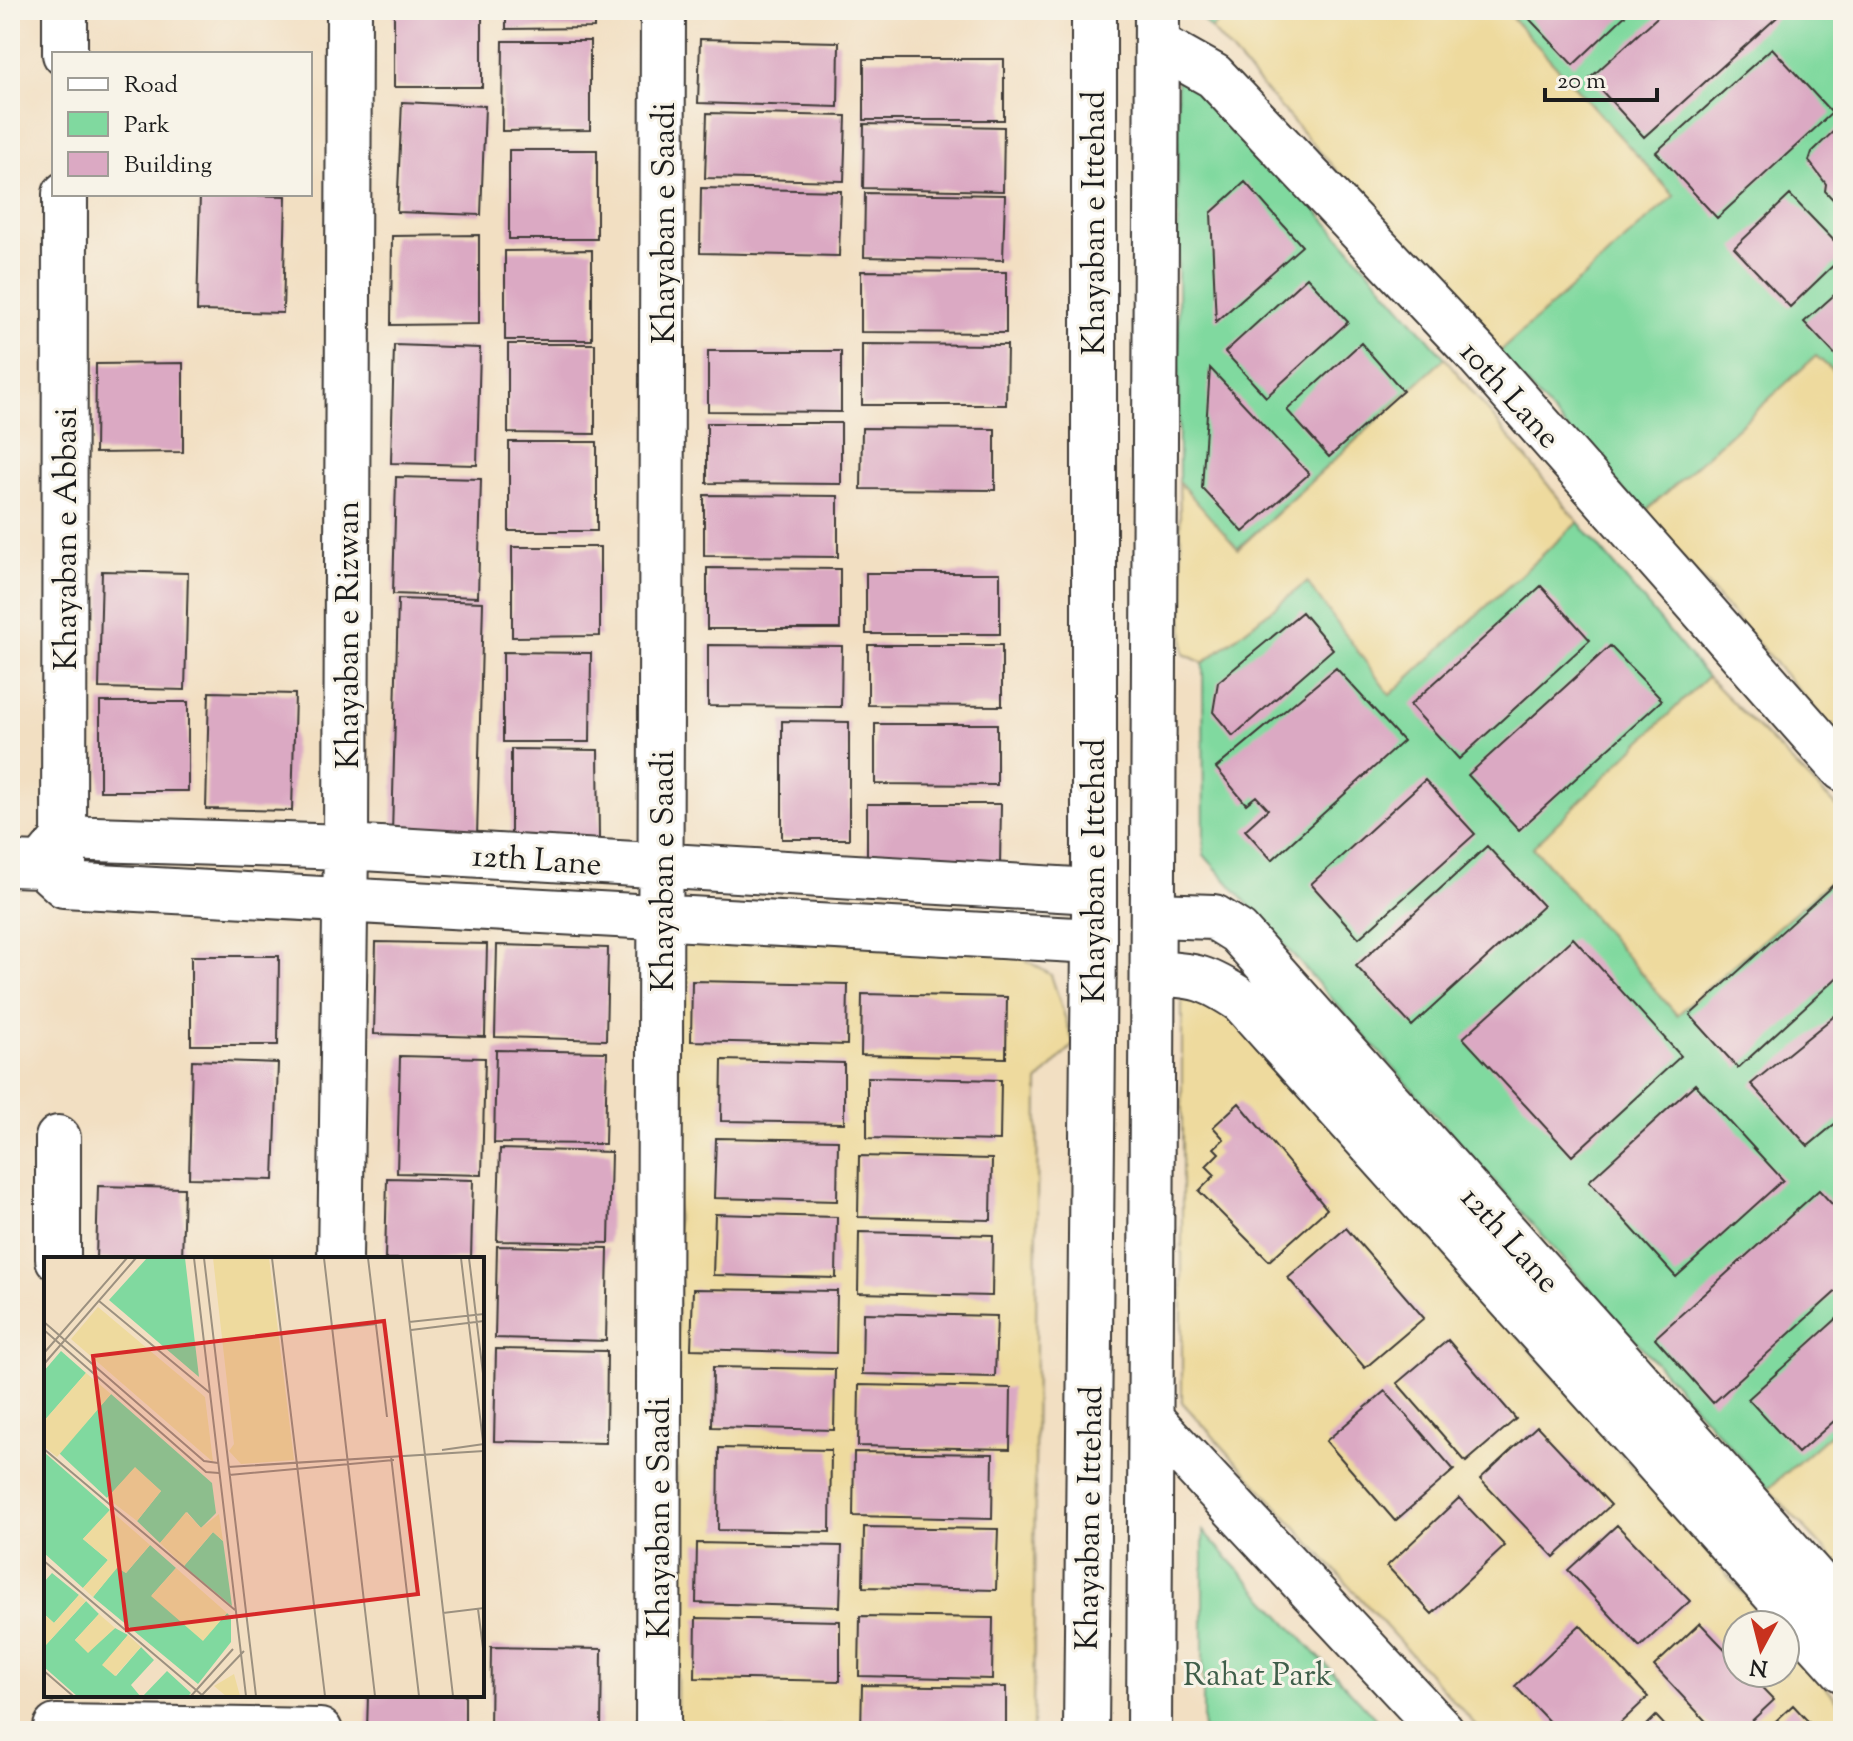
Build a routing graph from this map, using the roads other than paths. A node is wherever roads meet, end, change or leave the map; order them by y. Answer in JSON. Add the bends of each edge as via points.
{"nodes":[{"id":1,"x":65,"y":10,"type":"edge"},
{"id":2,"x":349,"y":10,"type":"edge"},
{"id":3,"x":663,"y":10,"type":"edge"},
{"id":4,"x":1094,"y":10,"type":"edge"},
{"id":5,"x":1157,"y":27,"type":"edge"},
{"id":6,"x":65,"y":52,"type":"edge"},
{"id":7,"x":65,"y":196,"type":"edge"},
{"id":8,"x":1843,"y":769,"type":"edge"},
{"id":9,"x":346,"y":847,"type":"junction"},
{"id":10,"x":43,"y":863,"type":"edge"},
{"id":11,"x":663,"y":867,"type":"junction"},
{"id":12,"x":1093,"y":891,"type":"junction"},
{"id":13,"x":346,"y":898,"type":"junction"},
{"id":14,"x":1154,"y":915,"type":"junction"},
{"id":15,"x":663,"y":918,"type":"junction"},
{"id":16,"x":1094,"y":941,"type":"junction"},
{"id":17,"x":1153,"y":974,"type":"junction"},
{"id":18,"x":58,"y":1138,"type":"dead end"},
{"id":19,"x":58,"y":1257,"type":"edge"},
{"id":20,"x":340,"y":1257,"type":"edge"},
{"id":21,"x":1151,"y":1419,"type":"junction"},
{"id":22,"x":1843,"y":1611,"type":"edge"},
{"id":23,"x":1843,"y":1670,"type":"edge"},
{"id":24,"x":332,"y":1697,"type":"edge"},
{"id":25,"x":56,"y":1718,"type":"edge"},
{"id":26,"x":320,"y":1731,"type":"edge"},
{"id":27,"x":332,"y":1731,"type":"edge"},
{"id":28,"x":658,"y":1731,"type":"edge"},
{"id":29,"x":1086,"y":1731,"type":"edge"},
{"id":30,"x":1149,"y":1731,"type":"edge"},
{"id":31,"x":1442,"y":1731,"type":"edge"}],
"edges":[{"from":1,"to":6,"type":"street"},
{"from":2,"to":9,"type":"street","name":"Khayaban e Rizwan"},
{"from":3,"to":11,"type":"street","name":"Khayaban e Saadi"},
{"from":4,"to":12,"type":"street","name":"Khayaban e Ittehad"},
{"from":5,"to":8,"type":"street","name":"10th Lane","via":[[1214,76],[1478,355]]},
{"from":5,"to":14,"type":"street","name":"Khayaban e Ittehad"},
{"from":7,"to":10,"type":"street","name":"Khayaban e Abbasi"},
{"from":9,"to":10,"type":"street","name":"12th Lane"},
{"from":9,"to":11,"type":"street","name":"12th Lane"},
{"from":9,"to":13,"type":"street","name":"Khayaban e Rizwan"},
{"from":10,"to":13,"type":"street","name":"12th Lane"},
{"from":11,"to":12,"type":"street","name":"12th Lane"},
{"from":11,"to":15,"type":"street","name":"Khayaban e Saadi"},
{"from":12,"to":16,"type":"street","name":"Khayaban e Ittehad"},
{"from":13,"to":15,"type":"street","name":"12th Lane"},
{"from":13,"to":20,"type":"street","name":"Khayaban e Rizwan"},
{"from":14,"to":17,"type":"street","name":"Khayaban e Ittehad"},
{"from":14,"to":22,"type":"street","name":"12th Lane","via":[[1214,917],[1238,932]]},
{"from":15,"to":16,"type":"street","name":"12th Lane"},
{"from":15,"to":28,"type":"street","name":"Khayaban e Saadi"},
{"from":16,"to":29,"type":"street","name":"Khayaban e Ittehad"},
{"from":17,"to":21,"type":"street","name":"Khayaban e Ittehad"},
{"from":17,"to":23,"type":"street","name":"12th Lane","via":[[1211,980],[1242,1001]]},
{"from":18,"to":19,"type":"street"},
{"from":21,"to":30,"type":"street","name":"Khayaban e Ittehad"},
{"from":21,"to":31,"type":"street"},
{"from":24,"to":27,"type":"street"},
{"from":25,"to":26,"type":"street"}]}
